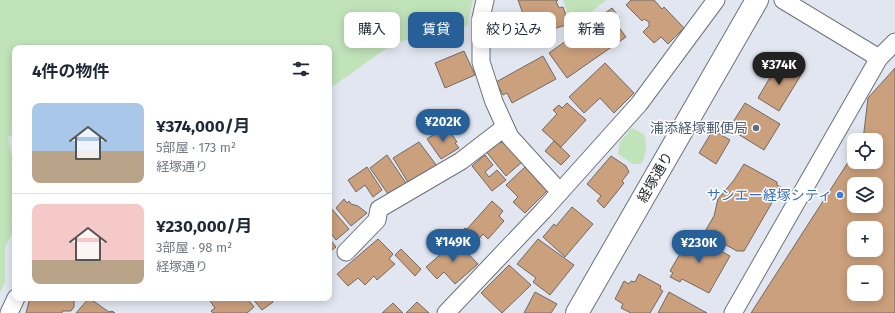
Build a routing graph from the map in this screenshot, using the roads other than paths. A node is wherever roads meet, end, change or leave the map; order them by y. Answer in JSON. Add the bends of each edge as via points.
{"nodes":[{"id":1,"x":485,"y":0,"type":"edge"},
{"id":2,"x":716,"y":0,"type":"edge"},
{"id":3,"x":757,"y":0,"type":"edge"},
{"id":4,"x":783,"y":0,"type":"edge"},
{"id":5,"x":895,"y":42,"type":"edge"},
{"id":6,"x":879,"y":58,"type":"junction"},
{"id":7,"x":505,"y":127,"type":"junction"},
{"id":8,"x":560,"y":192,"type":"junction"},
{"id":9,"x":346,"y":252,"type":"dead end"},
{"id":10,"x":15,"y":301,"type":"edge"},
{"id":11,"x":9,"y":313,"type":"edge"},
{"id":12,"x":446,"y":313,"type":"edge"},
{"id":13,"x":577,"y":313,"type":"edge"},
{"id":14,"x":733,"y":313,"type":"edge"}],
"edges":[{"from":1,"to":7,"type":"street","via":[[481,18],[481,62]]},
{"from":2,"to":8,"type":"street","via":[[639,104]]},
{"from":3,"to":13,"type":"main road","name":"経塚通り"},
{"from":4,"to":6,"type":"street"},
{"from":5,"to":6,"type":"street"},
{"from":6,"to":14,"type":"street"},
{"from":7,"to":8,"type":"street","via":[[510,137]]},
{"from":7,"to":9,"type":"street","via":[[461,161],[380,209],[377,220]]},
{"from":8,"to":12,"type":"street"},
{"from":10,"to":11,"type":"street"}]}
